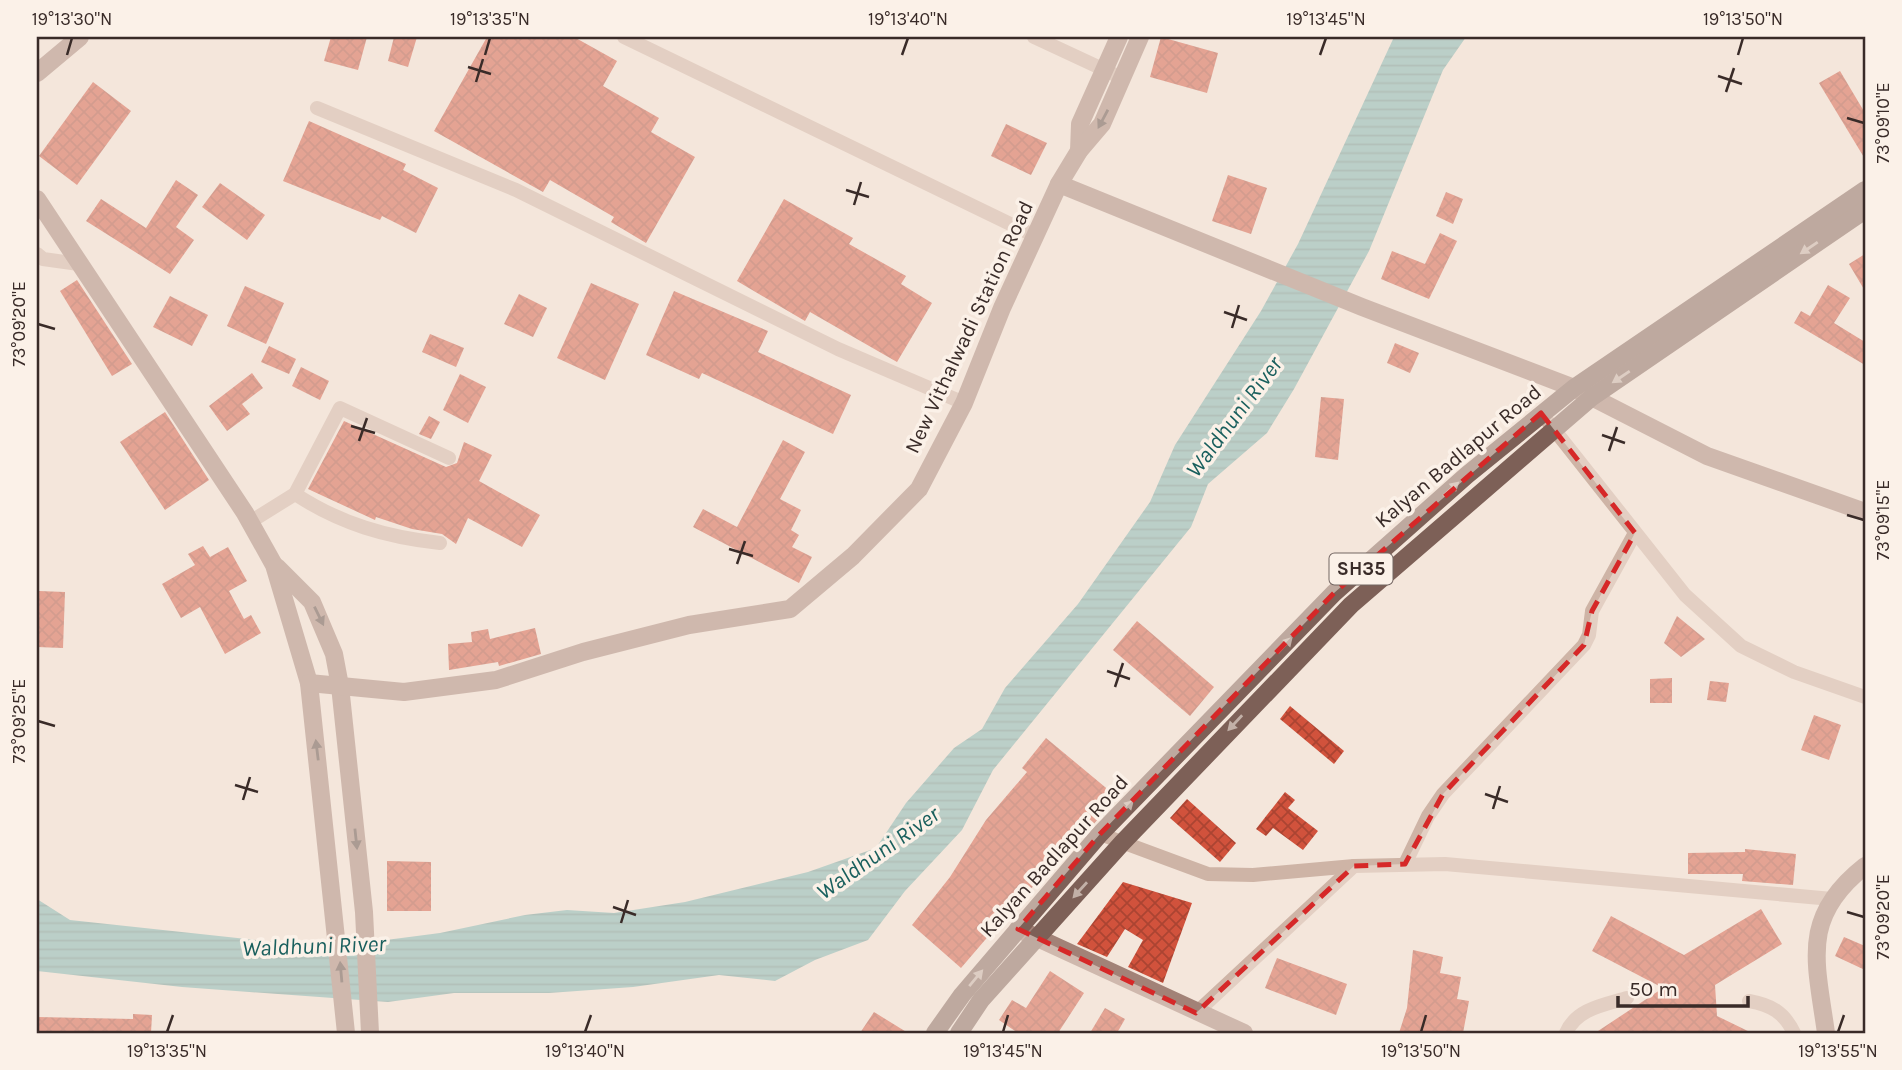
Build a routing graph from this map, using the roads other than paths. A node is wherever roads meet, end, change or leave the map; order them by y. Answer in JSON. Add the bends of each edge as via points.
{"nodes":[{"id":1,"x":80,"y":37,"type":"edge"},
{"id":2,"x":624,"y":37,"type":"edge"},
{"id":3,"x":1034,"y":37,"type":"edge"},
{"id":4,"x":1119,"y":37,"type":"edge"},
{"id":5,"x":1140,"y":37,"type":"edge"},
{"id":6,"x":38,"y":69,"type":"edge"},
{"id":7,"x":1104,"y":72,"type":"junction"},
{"id":8,"x":1122,"y":78,"type":"junction"},
{"id":9,"x":317,"y":108,"type":"dead end"},
{"id":10,"x":1079,"y":151,"type":"junction"},
{"id":11,"x":1059,"y":184,"type":"junction"},
{"id":12,"x":1865,"y":190,"type":"edge"},
{"id":13,"x":37,"y":199,"type":"edge"},
{"id":14,"x":1865,"y":210,"type":"edge"},
{"id":15,"x":1035,"y":236,"type":"junction"},
{"id":16,"x":37,"y":254,"type":"edge"},
{"id":17,"x":79,"y":264,"type":"junction"},
{"id":18,"x":1574,"y":388,"type":"junction"},
{"id":19,"x":1592,"y":397,"type":"junction"},
{"id":20,"x":964,"y":403,"type":"junction"},
{"id":21,"x":1541,"y":414,"type":"junction"},
{"id":22,"x":1553,"y":430,"type":"junction"},
{"id":23,"x":449,"y":458,"type":"dead end"},
{"id":24,"x":295,"y":494,"type":"junction"},
{"id":25,"x":1865,"y":512,"type":"edge"},
{"id":26,"x":250,"y":522,"type":"junction"},
{"id":27,"x":1635,"y":533,"type":"junction"},
{"id":28,"x":440,"y":543,"type":"dead end"},
{"id":29,"x":274,"y":565,"type":"junction"},
{"id":30,"x":309,"y":683,"type":"junction"},
{"id":31,"x":340,"y":686,"type":"junction"},
{"id":32,"x":1865,"y":697,"type":"edge"},
{"id":33,"x":1100,"y":834,"type":"junction"},
{"id":34,"x":1122,"y":843,"type":"junction"},
{"id":35,"x":1405,"y":864,"type":"junction"},
{"id":36,"x":1354,"y":866,"type":"junction"},
{"id":37,"x":1865,"y":866,"type":"edge"},
{"id":38,"x":1832,"y":899,"type":"junction"},
{"id":39,"x":1018,"y":929,"type":"junction"},
{"id":40,"x":1036,"y":939,"type":"junction"},
{"id":41,"x":1627,"y":998,"type":"dead end"},
{"id":42,"x":1749,"y":1001,"type":"dead end"},
{"id":43,"x":1196,"y":1013,"type":"junction"},
{"id":44,"x":370,"y":1029,"type":"edge"},
{"id":45,"x":346,"y":1031,"type":"edge"},
{"id":46,"x":935,"y":1033,"type":"edge"},
{"id":47,"x":958,"y":1033,"type":"edge"},
{"id":48,"x":1244,"y":1033,"type":"edge"},
{"id":49,"x":1566,"y":1033,"type":"edge"},
{"id":50,"x":1794,"y":1033,"type":"edge"},
{"id":51,"x":1826,"y":1033,"type":"edge"}],
"edges":[{"from":1,"to":6,"type":"street"},
{"from":2,"to":15,"type":"street"},
{"from":3,"to":7,"type":"street"},
{"from":4,"to":7,"type":"street","name":"New Vithalwadi Station Road"},
{"from":5,"to":8,"type":"street","name":"New Vithalwadi Station Road"},
{"from":7,"to":8,"type":"street"},
{"from":7,"to":10,"type":"street","name":"New Vithalwadi Station Road","via":[[1080,124]]},
{"from":8,"to":10,"type":"street","name":"New Vithalwadi Station Road","one_way":true,"via":[[1102,124]]},
{"from":9,"to":20,"type":"street","via":[[516,190],[838,349]]},
{"from":10,"to":11,"type":"street","name":"New Vithalwadi Station Road"},
{"from":11,"to":15,"type":"street","name":"New Vithalwadi Station Road"},
{"from":11,"to":18,"type":"street"},
{"from":12,"to":18,"type":"main road","name":"Kalyan Badlapur Road","number":"SH35"},
{"from":13,"to":17,"type":"street"},
{"from":14,"to":19,"type":"main road","name":"Kalyan Badlapur Road","number":"SH35","one_way":true},
{"from":15,"to":20,"type":"street","name":"New Vithalwadi Station Road"},
{"from":16,"to":17,"type":"street"},
{"from":17,"to":26,"type":"street"},
{"from":18,"to":19,"type":"street"},
{"from":18,"to":21,"type":"main road","name":"Kalyan Badlapur Road","number":"SH35"},
{"from":19,"to":22,"type":"main road","name":"Kalyan Badlapur Road","number":"SH35"},
{"from":19,"to":25,"type":"street","via":[[1707,456]]},
{"from":20,"to":31,"type":"street","name":"New Vithalwadi Station Road","via":[[919,489],[853,556],[790,609],[689,625],[496,680],[404,692]]},
{"from":21,"to":22,"type":"street"},
{"from":33,"to":21,"type":"main road","name":"Kalyan Badlapur Road","number":"SH35","one_way":true,"via":[[1334,593]]},
{"from":22,"to":27,"type":"street"},
{"from":22,"to":34,"type":"main road","name":"Kalyan Badlapur Road","number":"SH35","one_way":true,"via":[[1351,605]]},
{"from":23,"to":24,"type":"street","via":[[340,408]]},
{"from":24,"to":26,"type":"street"},
{"from":24,"to":28,"type":"street","via":[[363,530]]},
{"from":26,"to":29,"type":"street"},
{"from":27,"to":32,"type":"street","via":[[1685,595],[1741,646],[1794,672]]},
{"from":27,"to":35,"type":"street","via":[[1592,611],[1584,645],[1443,793]]},
{"from":29,"to":30,"type":"street"},
{"from":29,"to":31,"type":"street","one_way":true,"via":[[312,602],[334,654]]},
{"from":30,"to":31,"type":"street","name":"New Vithalwadi Station Road"},
{"from":45,"to":30,"type":"street","one_way":true},
{"from":31,"to":44,"type":"street","one_way":true,"via":[[364,912]]},
{"from":33,"to":34,"type":"street"},
{"from":33,"to":39,"type":"main road","name":"Kalyan Badlapur Road","number":"SH35"},
{"from":34,"to":36,"type":"street","via":[[1208,874]]},
{"from":34,"to":40,"type":"main road","name":"Kalyan Badlapur Road","number":"SH35","one_way":true},
{"from":35,"to":36,"type":"street"},
{"from":35,"to":38,"type":"street"},
{"from":36,"to":43,"type":"street"},
{"from":37,"to":38,"type":"street"},
{"from":38,"to":51,"type":"street","via":[[1814,952]]},
{"from":39,"to":40,"type":"street"},
{"from":46,"to":39,"type":"main road","name":"Kalyan Badlapur Road","number":"SH35","one_way":true},
{"from":40,"to":43,"type":"street"},
{"from":40,"to":47,"type":"main road","name":"Kalyan Badlapur Road","number":"SH35"},
{"from":41,"to":49,"type":"street","via":[[1585,1011],[1570,1023]]},
{"from":42,"to":50,"type":"street","via":[[1770,1005],[1787,1019]]},
{"from":43,"to":48,"type":"street"}]}
